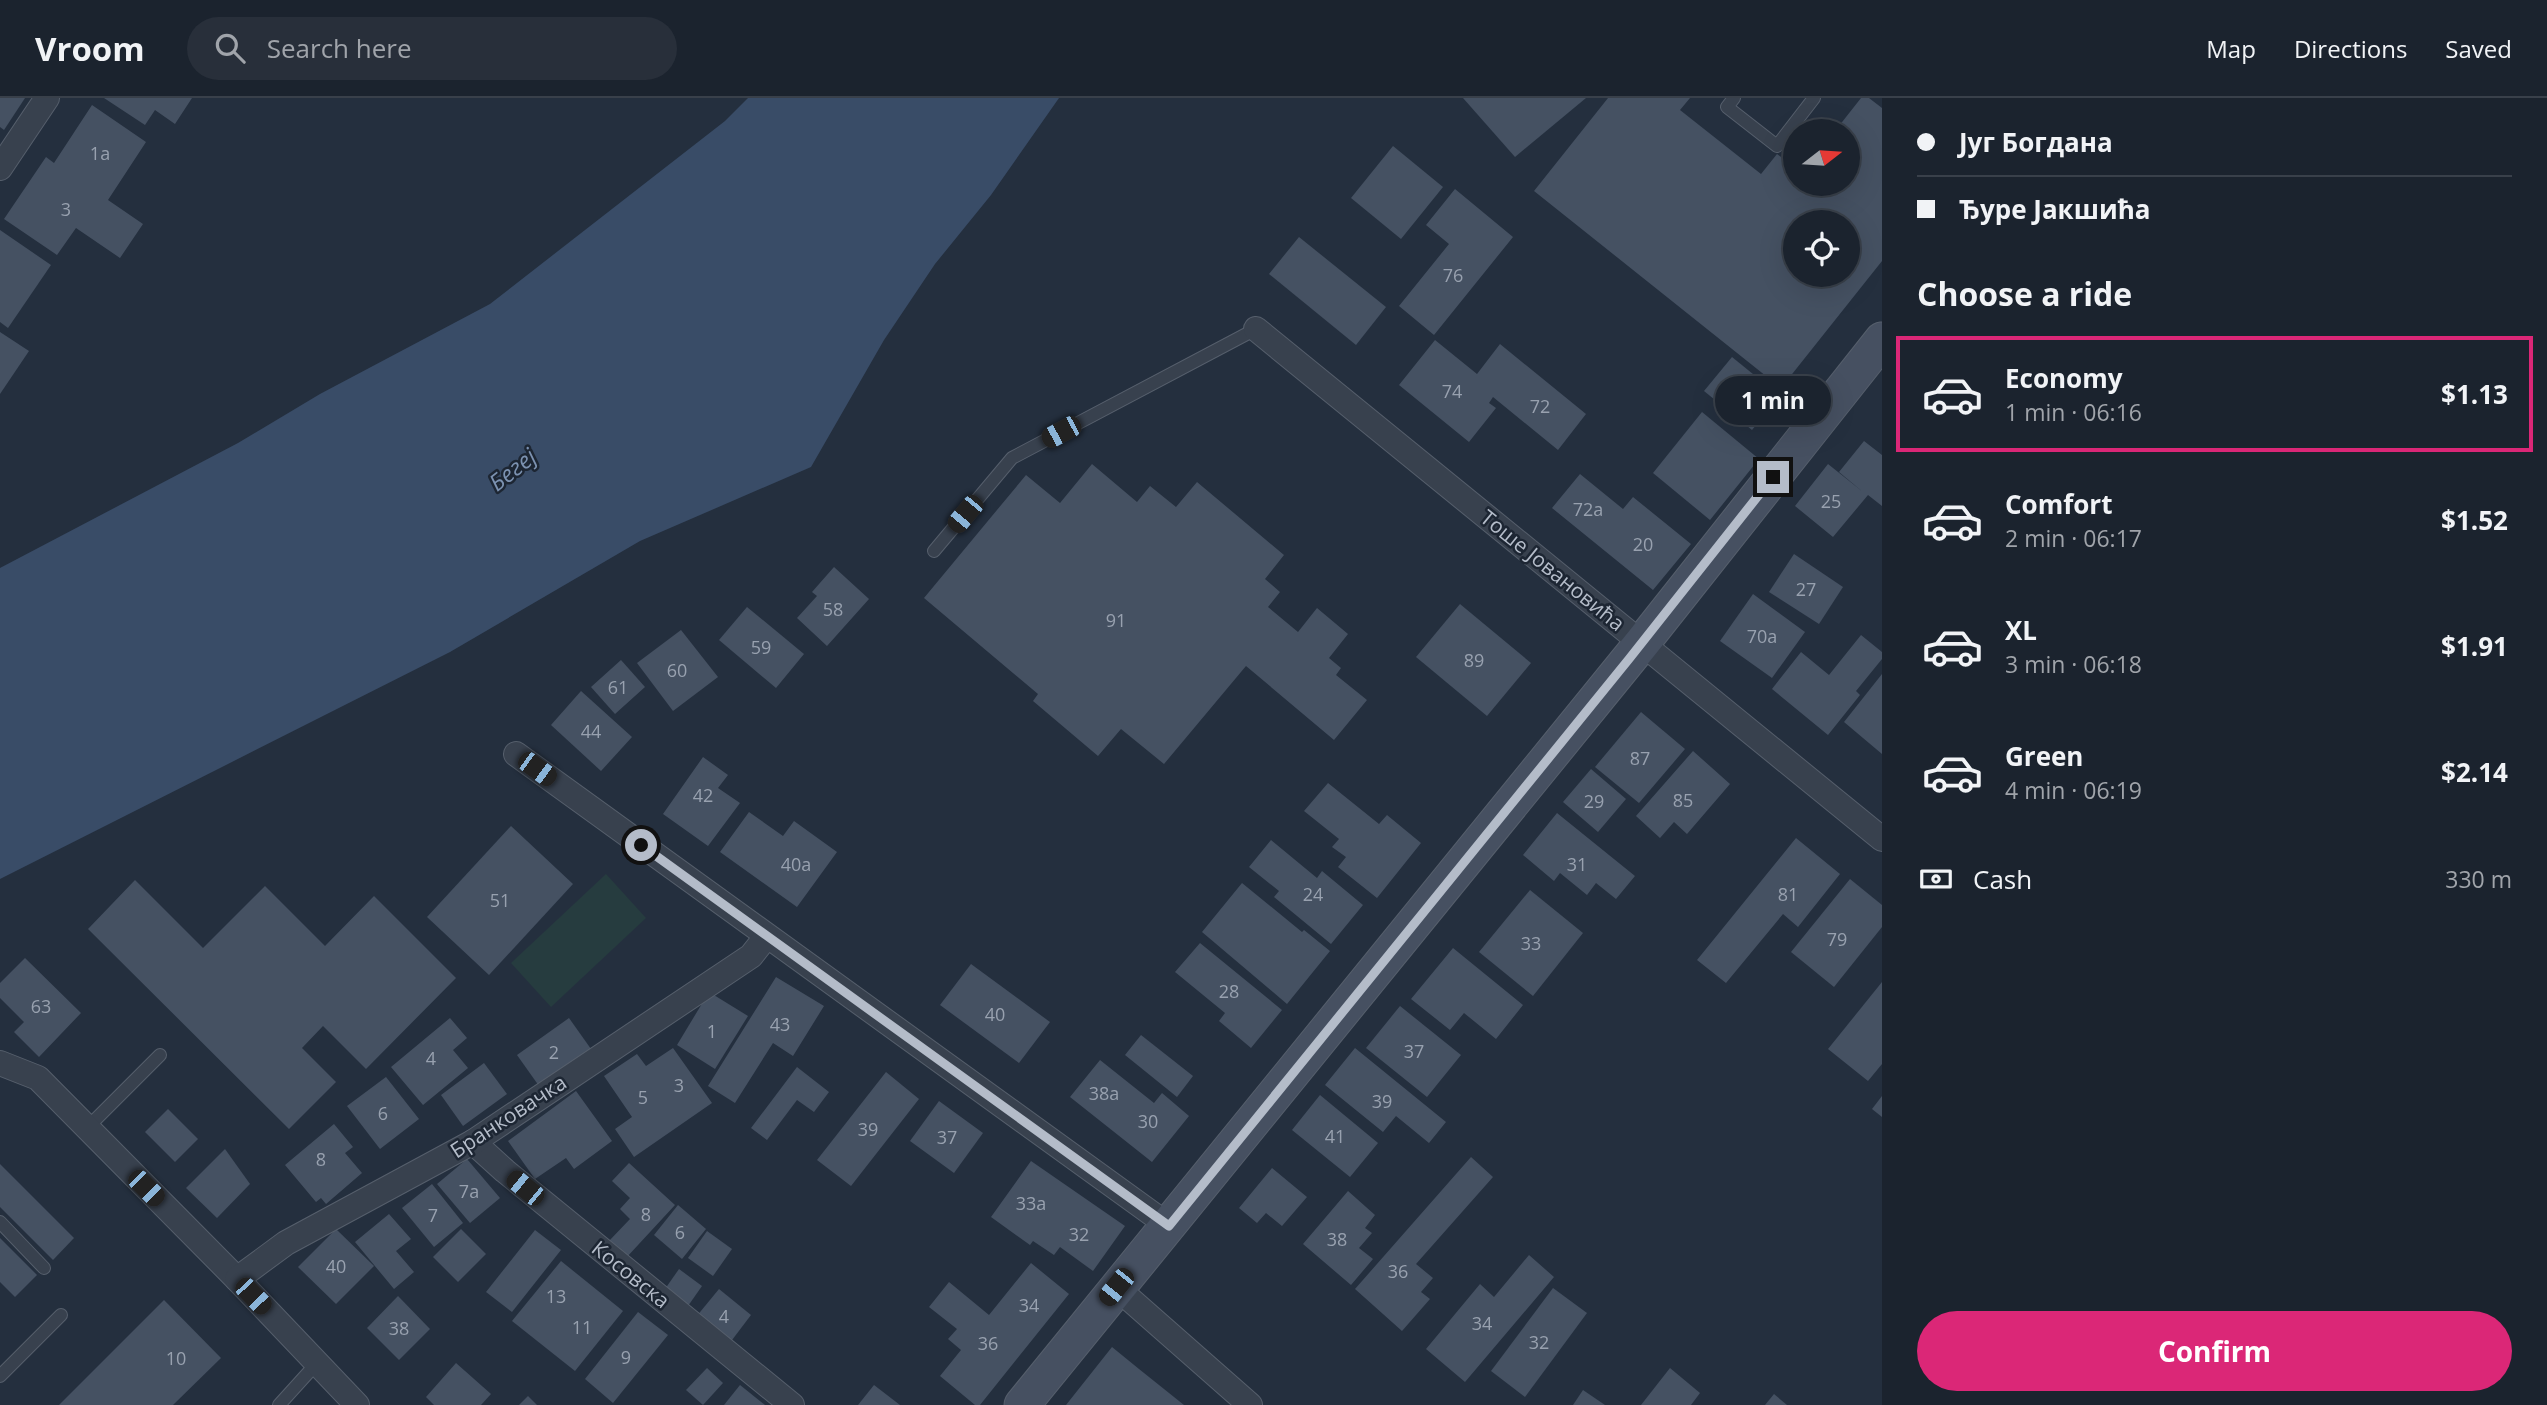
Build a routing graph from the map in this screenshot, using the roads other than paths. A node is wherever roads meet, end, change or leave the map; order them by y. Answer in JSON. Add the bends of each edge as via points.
{"nodes":[{"id":1,"x":47,"y":98,"type":"edge"},
{"id":2,"x":1734,"y":98,"type":"edge"},
{"id":3,"x":1814,"y":98,"type":"edge"},
{"id":4,"x":0,"y":168,"type":"edge"},
{"id":5,"x":1256,"y":329,"type":"joint"},
{"id":6,"x":1882,"y":340,"type":"edge"},
{"id":7,"x":934,"y":551,"type":"dead end"},
{"id":8,"x":1642,"y":643,"type":"junction"},
{"id":9,"x":516,"y":754,"type":"dead end"},
{"id":10,"x":1882,"y":839,"type":"edge"},
{"id":11,"x":766,"y":937,"type":"junction"},
{"id":12,"x":160,"y":1055,"type":"dead end"},
{"id":13,"x":3,"y":1063,"type":"edge"},
{"id":14,"x":87,"y":1128,"type":"junction"},
{"id":15,"x":473,"y":1142,"type":"junction"},
{"id":16,"x":0,"y":1222,"type":"edge"},
{"id":17,"x":1169,"y":1226,"type":"junction"},
{"id":18,"x":44,"y":1268,"type":"dead end"},
{"id":19,"x":237,"y":1279,"type":"junction"},
{"id":20,"x":1116,"y":1287,"type":"junction"},
{"id":21,"x":61,"y":1315,"type":"dead end"},
{"id":22,"x":317,"y":1363,"type":"junction"},
{"id":23,"x":0,"y":1376,"type":"edge"},
{"id":24,"x":279,"y":1405,"type":"edge"},
{"id":25,"x":357,"y":1405,"type":"edge"},
{"id":26,"x":792,"y":1405,"type":"edge"},
{"id":27,"x":1022,"y":1405,"type":"edge"},
{"id":28,"x":1250,"y":1405,"type":"edge"}],
"edges":[{"from":1,"to":4,"type":"street"},
{"from":2,"to":3,"type":"lane","via":[[1727,107],[1777,146]]},
{"from":5,"to":7,"type":"lane","via":[[1012,458]]},
{"from":5,"to":8,"type":"street","name":"Тоше Јовановића"},
{"from":6,"to":8,"type":"street"},
{"from":8,"to":10,"type":"street","name":"Тоше Јовановића"},
{"from":8,"to":17,"type":"street"},
{"from":9,"to":11,"type":"street"},
{"from":11,"to":15,"type":"street","name":"Бранковачка","via":[[751,956]]},
{"from":11,"to":17,"type":"street"},
{"from":12,"to":14,"type":"lane"},
{"from":13,"to":14,"type":"street","via":[[37,1078]]},
{"from":14,"to":19,"type":"street"},
{"from":15,"to":19,"type":"street","name":"Бранковачка","via":[[286,1243]]},
{"from":15,"to":26,"type":"street","name":"Косовска"},
{"from":16,"to":18,"type":"lane"},
{"from":17,"to":20,"type":"street"},
{"from":19,"to":22,"type":"street"},
{"from":20,"to":27,"type":"street"},
{"from":20,"to":28,"type":"street"},
{"from":21,"to":23,"type":"lane"},
{"from":22,"to":24,"type":"lane"},
{"from":22,"to":25,"type":"street"}]}
